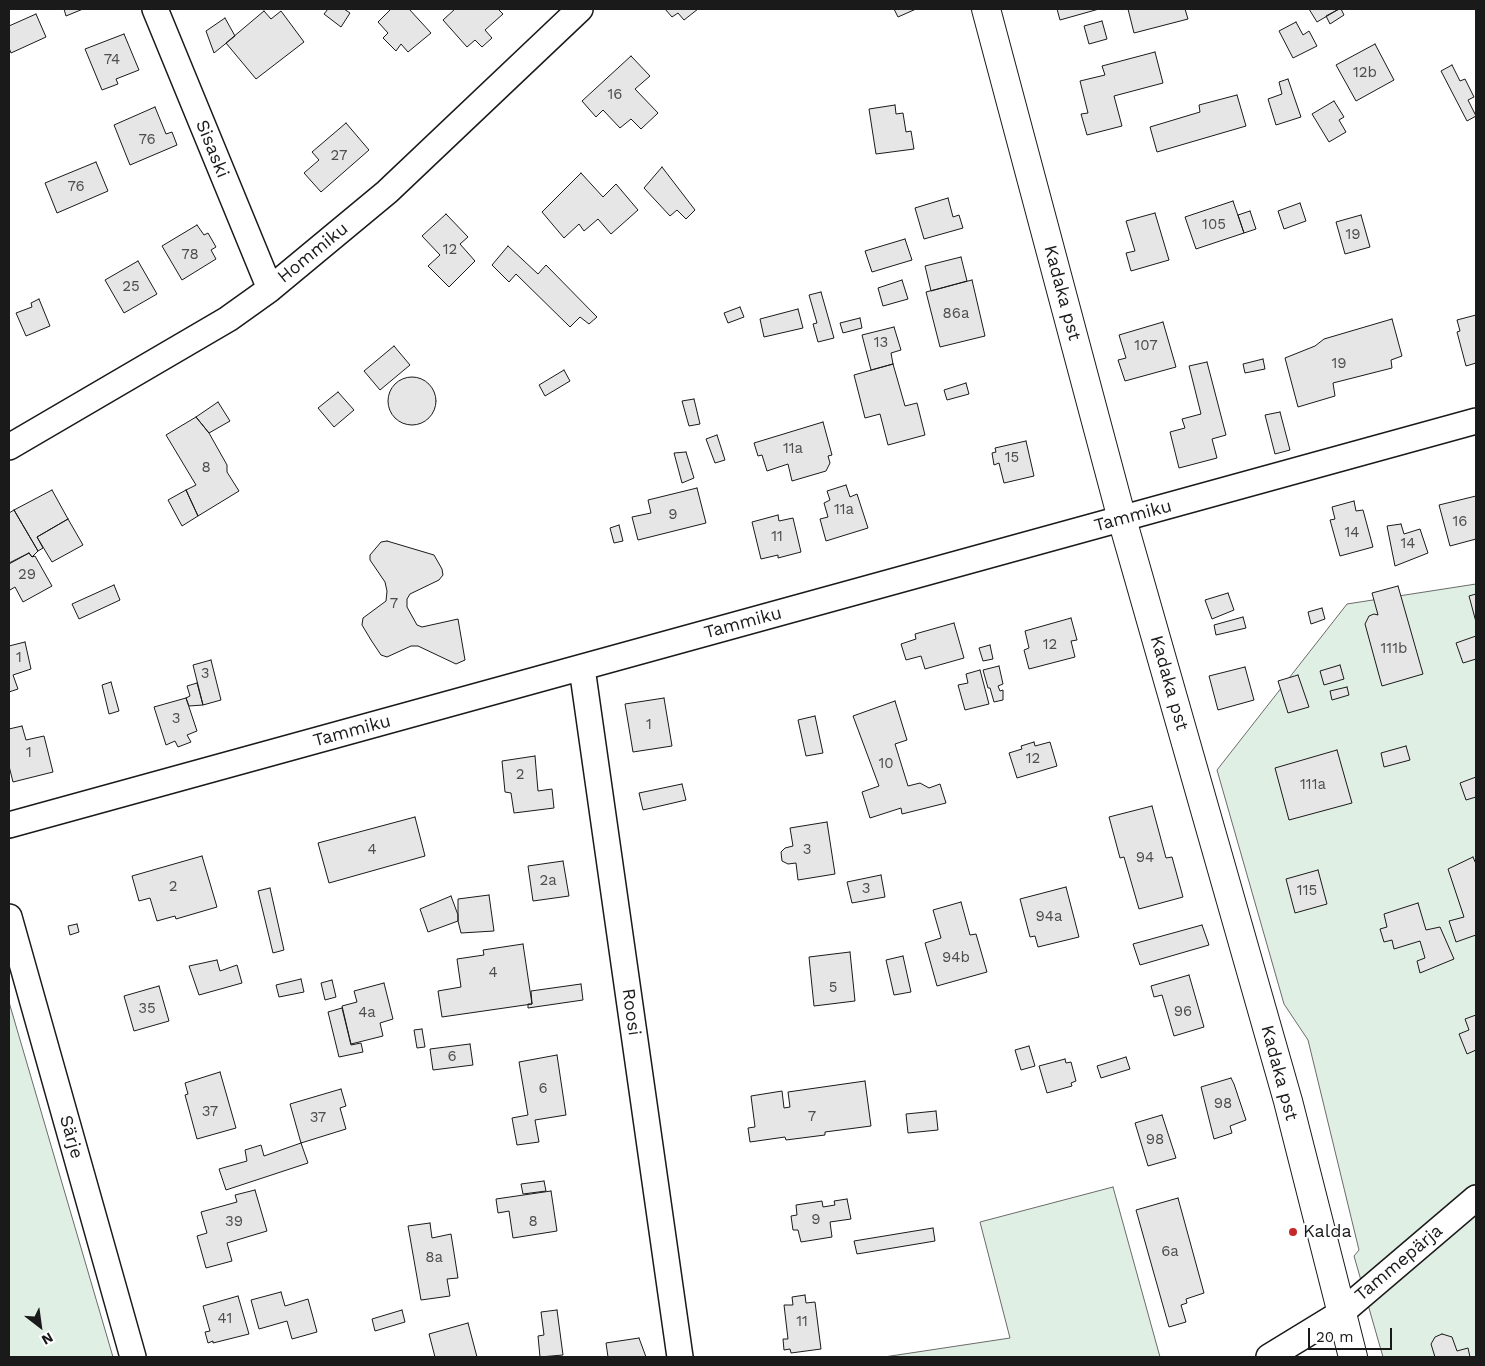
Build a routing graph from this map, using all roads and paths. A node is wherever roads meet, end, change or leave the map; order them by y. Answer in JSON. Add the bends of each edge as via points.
{"nodes":[{"id":1,"x":154,"y":9,"type":"edge"},
{"id":2,"x":580,"y":9,"type":"edge"},
{"id":3,"x":986,"y":9,"type":"edge"},
{"id":4,"x":270,"y":289,"type":"junction"},
{"id":5,"x":1476,"y":421,"type":"edge"},
{"id":6,"x":9,"y":447,"type":"edge"},
{"id":7,"x":1122,"y":519,"type":"junction"},
{"id":8,"x":582,"y":668,"type":"junction"},
{"id":9,"x":9,"y":825,"type":"edge"},
{"id":10,"x":9,"y":917,"type":"edge"},
{"id":11,"x":1476,"y":1198,"type":"edge"},
{"id":12,"x":1341,"y":1313,"type":"junction"},
{"id":13,"x":132,"y":1357,"type":"edge"},
{"id":14,"x":680,"y":1357,"type":"edge"},
{"id":15,"x":1269,"y":1357,"type":"edge"},
{"id":16,"x":1353,"y":1357,"type":"edge"}],
"edges":[{"from":1,"to":4,"type":"street","name":"Sisaski"},
{"from":2,"to":4,"type":"street","name":"Hommiku","via":[[388,192]]},
{"from":3,"to":7,"type":"main road","name":"Kadaka pst"},
{"from":4,"to":6,"type":"street","name":"Hommiku","via":[[228,319]]},
{"from":5,"to":7,"type":"street","name":"Tammiku"},
{"from":7,"to":8,"type":"street","name":"Tammiku"},
{"from":7,"to":12,"type":"main road","name":"Kadaka pst","via":[[1288,1102]]},
{"from":8,"to":9,"type":"street","name":"Tammiku"},
{"from":8,"to":14,"type":"street","name":"Roosi"},
{"from":10,"to":13,"type":"street","name":"Särje"},
{"from":11,"to":12,"type":"street","name":"Tammepärja"},
{"from":12,"to":15,"type":"street","name":"Tammepärja"},
{"from":12,"to":16,"type":"main road","name":"Kadaka pst"}]}
